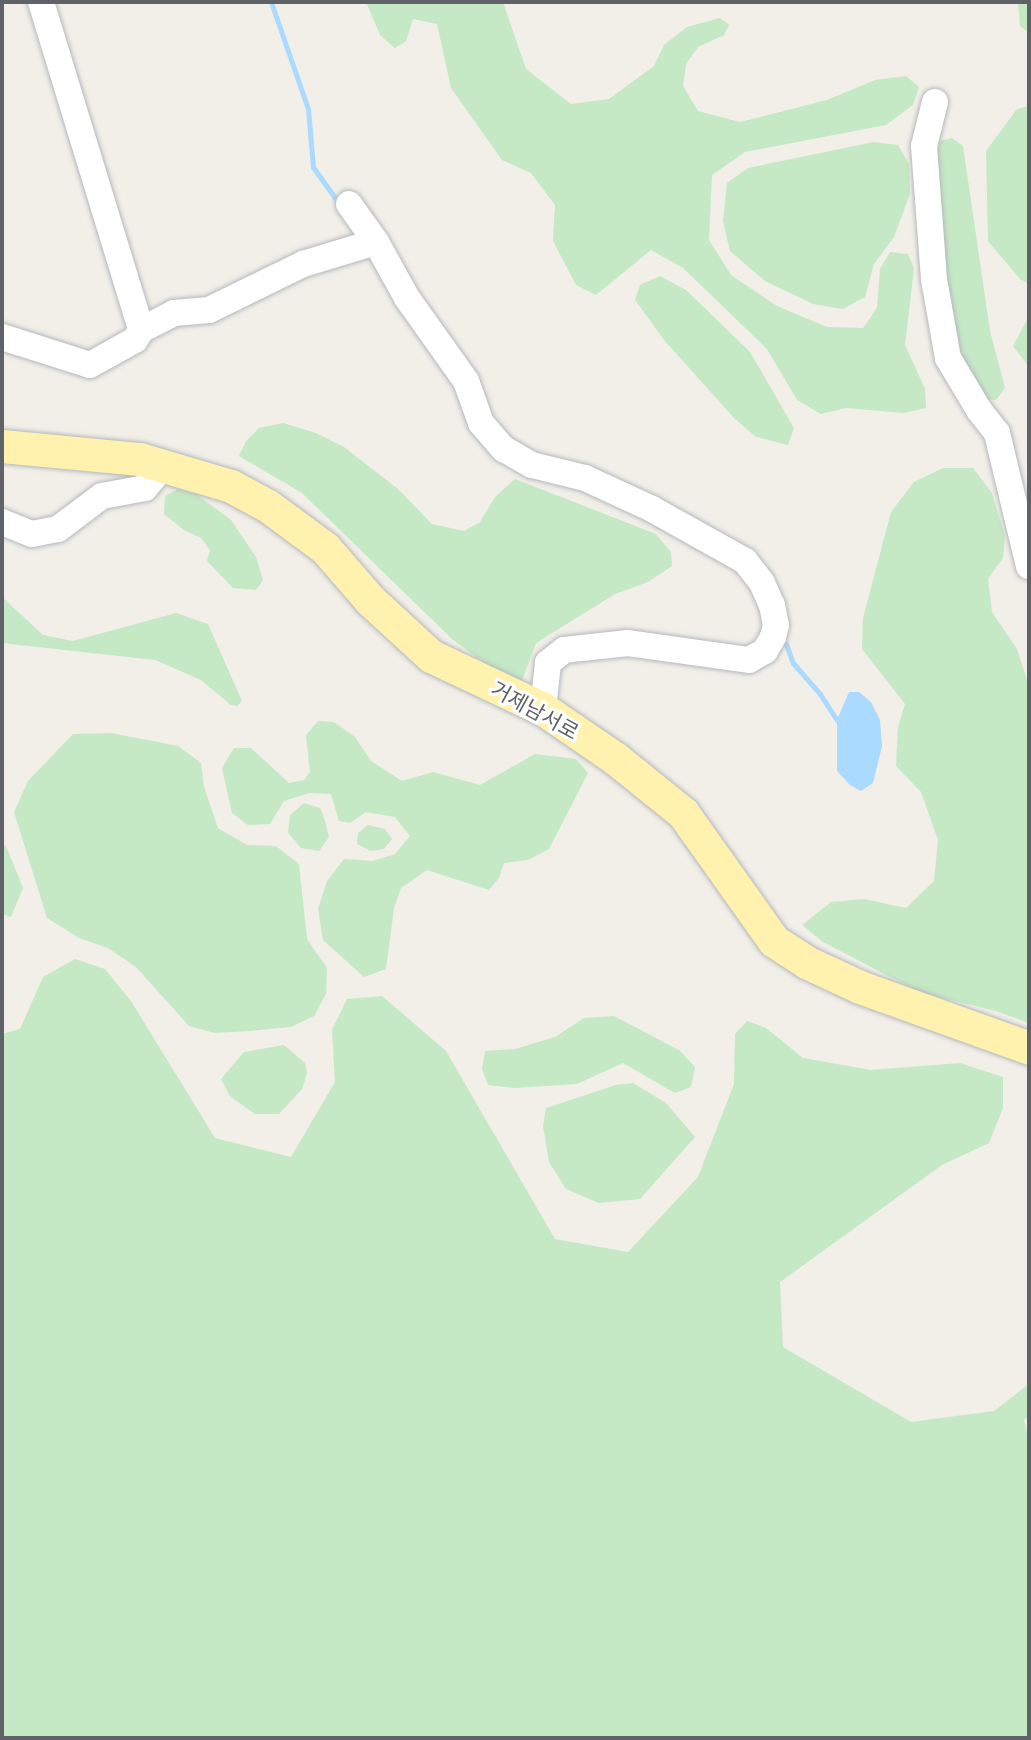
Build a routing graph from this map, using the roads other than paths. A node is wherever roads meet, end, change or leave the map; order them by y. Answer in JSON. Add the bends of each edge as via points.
{"nodes":[{"id":1,"x":41,"y":2,"type":"edge"},
{"id":2,"x":935,"y":102,"type":"dead end"},
{"id":3,"x":349,"y":204,"type":"dead end"},
{"id":4,"x":376,"y":242,"type":"junction"},
{"id":5,"x":141,"y":330,"type":"junction"},
{"id":6,"x":2,"y":337,"type":"edge"},
{"id":7,"x":2,"y":446,"type":"edge"},
{"id":8,"x":164,"y":466,"type":"junction"},
{"id":9,"x":2,"y":522,"type":"edge"},
{"id":10,"x":1029,"y":566,"type":"edge"},
{"id":11,"x":543,"y":709,"type":"junction"},
{"id":12,"x":1029,"y":1048,"type":"edge"}],
"edges":[{"from":1,"to":5,"type":"lane"},
{"from":2,"to":10,"type":"lane","via":[[924,146],[933,279],[948,358],[997,433]]},
{"from":3,"to":4,"type":"lane"},
{"from":4,"to":5,"type":"lane","via":[[303,264],[209,310],[174,313]]},
{"from":4,"to":11,"type":"lane","via":[[407,298],[466,382],[481,423],[504,449],[532,465],[584,478],[652,509],[745,561],[772,606],[773,637],[765,651],[749,660],[628,643],[564,650],[548,663]]},
{"from":5,"to":6,"type":"lane","via":[[135,341],[90,365]]},
{"from":7,"to":8,"type":"main road","name":"거제남서로","via":[[141,459]]},
{"from":8,"to":9,"type":"lane","via":[[145,488],[102,496],[58,529],[32,534]]},
{"from":8,"to":11,"type":"main road","name":"거제남서로","via":[[231,486],[268,506],[325,548],[370,600],[431,656]]},
{"from":11,"to":12,"type":"main road","name":"거제남서로","via":[[683,813],[774,941],[860,987]]}]}
